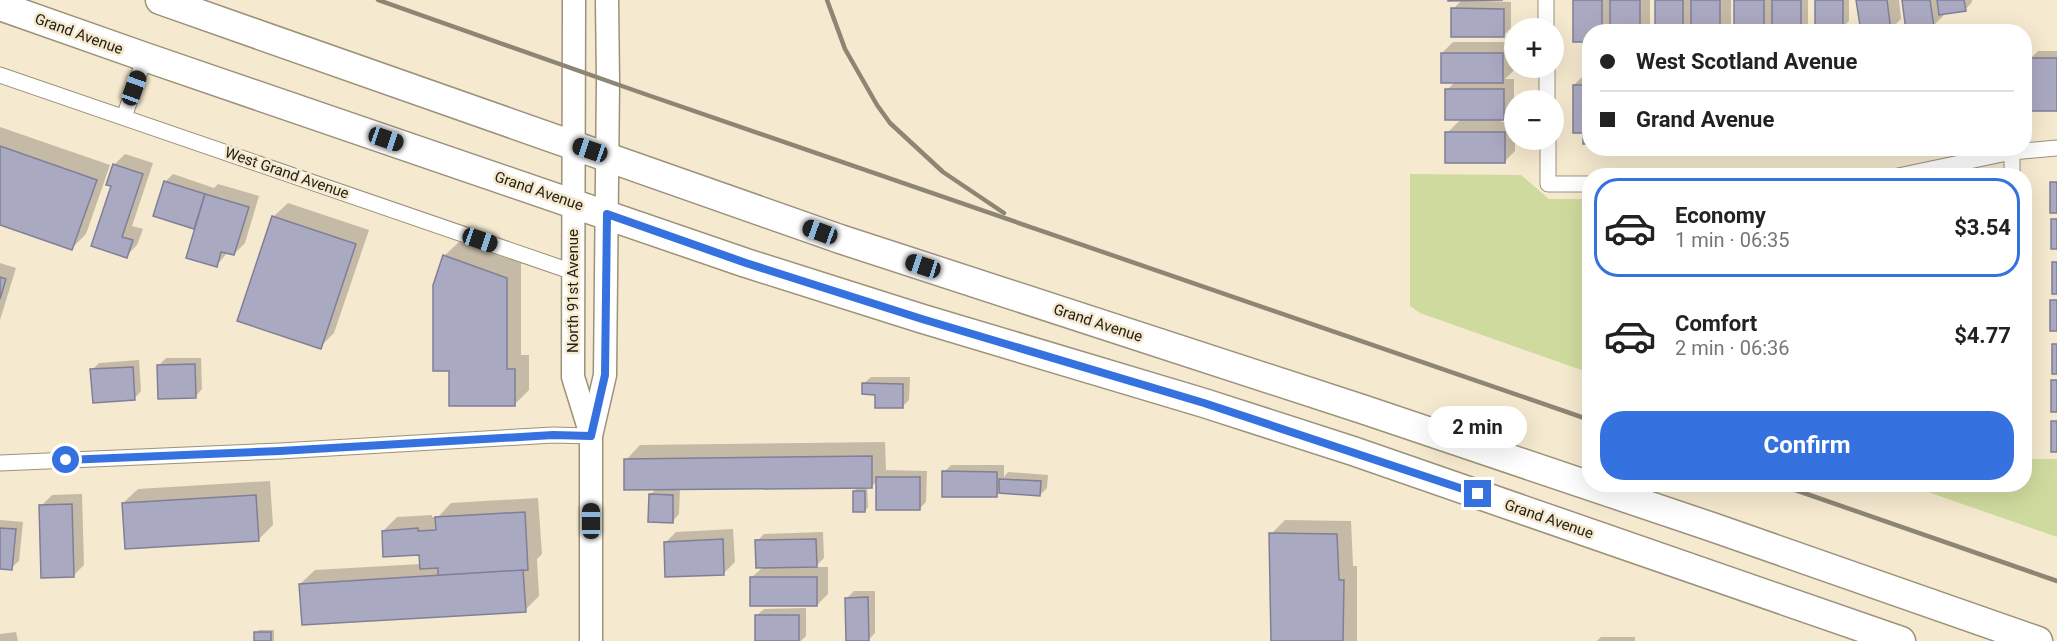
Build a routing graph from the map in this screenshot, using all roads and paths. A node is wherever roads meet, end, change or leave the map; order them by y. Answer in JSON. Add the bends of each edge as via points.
{"nodes":[{"id":1,"x":160,"y":0,"type":"edge"},
{"id":2,"x":573,"y":0,"type":"edge"},
{"id":3,"x":607,"y":0,"type":"edge"},
{"id":4,"x":1546,"y":0,"type":"edge"},
{"id":5,"x":0,"y":6,"type":"edge"},
{"id":6,"x":1546,"y":18,"type":"edge"},
{"id":7,"x":145,"y":57,"type":"junction"},
{"id":8,"x":0,"y":75,"type":"edge"},
{"id":9,"x":124,"y":117,"type":"junction"},
{"id":10,"x":573,"y":144,"type":"junction"},
{"id":11,"x":2057,"y":148,"type":"edge"},
{"id":12,"x":1548,"y":150,"type":"edge"},
{"id":13,"x":2032,"y":150,"type":"edge"},
{"id":14,"x":607,"y":156,"type":"junction"},
{"id":15,"x":1993,"y":156,"type":"edge"},
{"id":16,"x":1936,"y":168,"type":"edge"},
{"id":17,"x":1582,"y":184,"type":"edge"},
{"id":18,"x":573,"y":203,"type":"junction"},
{"id":19,"x":607,"y":214,"type":"junction"},
{"id":20,"x":573,"y":272,"type":"junction"},
{"id":21,"x":1365,"y":410,"type":"junction"},
{"id":22,"x":591,"y":436,"type":"junction"},
{"id":23,"x":1353,"y":451,"type":"junction"},
{"id":24,"x":0,"y":463,"type":"edge"},
{"id":25,"x":1582,"y":483,"type":"edge"},
{"id":26,"x":1608,"y":492,"type":"edge"},
{"id":27,"x":1712,"y":527,"type":"junction"},
{"id":28,"x":1698,"y":571,"type":"junction"},
{"id":29,"x":591,"y":641,"type":"edge"},
{"id":30,"x":1901,"y":641,"type":"edge"},
{"id":31,"x":2038,"y":641,"type":"edge"}],
"edges":[{"from":1,"to":10,"type":"highway","name":"Grand Avenue"},
{"from":2,"to":10,"type":"main road","name":"North 91st Avenue"},
{"from":3,"to":14,"type":"main road","name":"North 91st Avenue"},
{"from":4,"to":6,"type":"street"},
{"from":5,"to":7,"type":"highway","name":"Grand Avenue"},
{"from":7,"to":9,"type":"street"},
{"from":7,"to":18,"type":"highway","name":"Grand Avenue"},
{"from":8,"to":9,"type":"street","name":"West Grand Avenue"},
{"from":9,"to":20,"type":"street","name":"West Grand Avenue"},
{"from":10,"to":14,"type":"highway","name":"Grand Avenue"},
{"from":10,"to":18,"type":"main road","name":"North 91st Avenue"},
{"from":11,"to":13,"type":"street"},
{"from":12,"to":17,"type":"street","via":[[1548,184]]},
{"from":14,"to":19,"type":"main road","name":"North 91st Avenue"},
{"from":14,"to":21,"type":"highway","name":"Grand Avenue","via":[[840,239]]},
{"from":15,"to":16,"type":"street"},
{"from":18,"to":19,"type":"highway","name":"Grand Avenue"},
{"from":18,"to":20,"type":"main road","name":"North 91st Avenue"},
{"from":19,"to":22,"type":"main road","name":"North 91st Avenue","via":[[605,375]]},
{"from":19,"to":23,"type":"highway","name":"Grand Avenue","via":[[922,319]]},
{"from":20,"to":22,"type":"main road","name":"North 91st Avenue","via":[[573,377]]},
{"from":21,"to":23,"type":"highway"},
{"from":21,"to":25,"type":"highway","name":"Grand Avenue"},
{"from":22,"to":24,"type":"street"},
{"from":22,"to":29,"type":"main road","name":"North 91st Avenue"},
{"from":23,"to":28,"type":"highway","name":"Grand Avenue"},
{"from":26,"to":27,"type":"highway","name":"Grand Avenue"},
{"from":27,"to":28,"type":"highway"},
{"from":27,"to":31,"type":"highway","name":"Grand Avenue"},
{"from":28,"to":30,"type":"highway","name":"Grand Avenue"}]}
